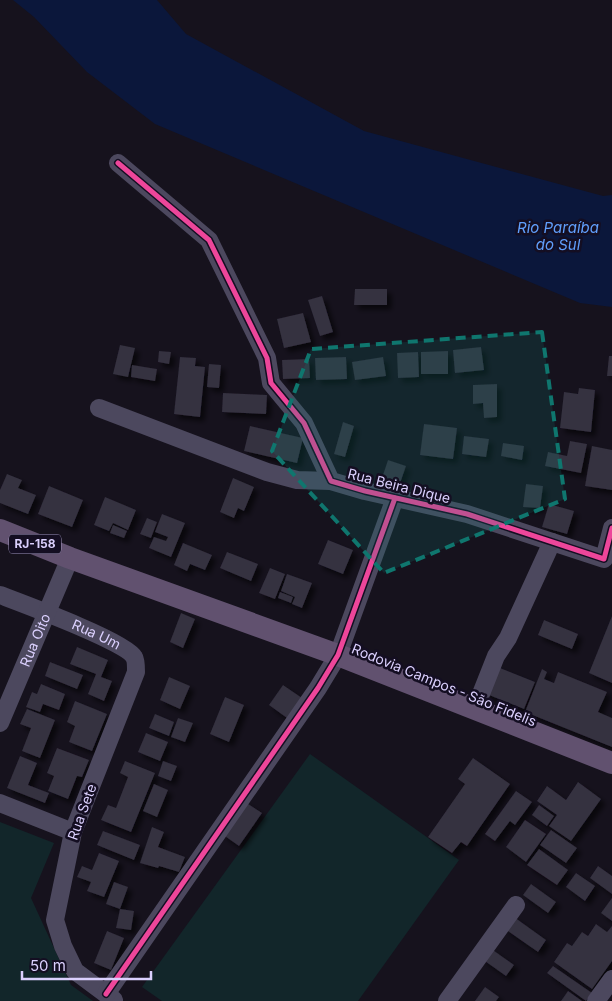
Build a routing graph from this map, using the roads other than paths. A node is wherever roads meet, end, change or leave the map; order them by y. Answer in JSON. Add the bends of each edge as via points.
{"nodes":[{"id":1,"x":118,"y":163,"type":"dead end"},
{"id":2,"x":98,"y":408,"type":"dead end"},
{"id":3,"x":331,"y":481,"type":"junction"},
{"id":4,"x":396,"y":498,"type":"junction"},
{"id":5,"x":612,"y":528,"type":"edge"},
{"id":6,"x":0,"y":530,"type":"edge"},
{"id":7,"x":552,"y":542,"type":"junction"},
{"id":8,"x":70,"y":558,"type":"junction"},
{"id":9,"x":608,"y":565,"type":"edge"},
{"id":10,"x":0,"y":595,"type":"edge"},
{"id":11,"x":46,"y":612,"type":"junction"},
{"id":12,"x":338,"y":655,"type":"junction"},
{"id":13,"x":134,"y":656,"type":"joint"},
{"id":14,"x":474,"y":709,"type":"junction"},
{"id":15,"x":0,"y":723,"type":"edge"},
{"id":16,"x":612,"y":763,"type":"edge"},
{"id":17,"x":0,"y":803,"type":"edge"},
{"id":18,"x":73,"y":832,"type":"junction"},
{"id":19,"x":516,"y":905,"type":"dead end"},
{"id":20,"x":612,"y":979,"type":"edge"},
{"id":21,"x":111,"y":997,"type":"edge"},
{"id":22,"x":446,"y":1001,"type":"edge"},
{"id":23,"x":596,"y":1001,"type":"edge"}],
"edges":[{"from":1,"to":3,"type":"street","name":"Rua Beira Dique","via":[[210,240],[267,358],[271,383],[304,423]]},
{"from":2,"to":3,"type":"street","via":[[267,472],[297,480]]},
{"from":3,"to":4,"type":"street","name":"Rua Beira Dique"},
{"from":4,"to":7,"type":"street","name":"Rua Beira Dique","via":[[467,514]]},
{"from":4,"to":12,"type":"street"},
{"from":5,"to":9,"type":"street","name":"Rua Beira Dique"},
{"from":6,"to":8,"type":"main road","name":"Rodovia Campos - São Fidelis","number":"RJ-158"},
{"from":7,"to":9,"type":"street","name":"Rua Beira Dique"},
{"from":7,"to":14,"type":"street"},
{"from":8,"to":11,"type":"street","name":"Rua Oito"},
{"from":8,"to":12,"type":"main road","name":"Rodovia Campos - São Fidelis","number":"RJ-158"},
{"from":10,"to":11,"type":"street","name":"Rua Um"},
{"from":11,"to":13,"type":"street","name":"Rua Um","via":[[123,646]]},
{"from":11,"to":15,"type":"street","name":"Rua Oito"},
{"from":12,"to":14,"type":"main road","name":"Rodovia Campos - São Fidelis","number":"RJ-158"},
{"from":12,"to":21,"type":"street"},
{"from":13,"to":18,"type":"street","name":"Rua Sete","via":[[136,672]]},
{"from":14,"to":16,"type":"main road","name":"Rodovia Campos - São Fidelis","number":"RJ-158"},
{"from":17,"to":18,"type":"street"},
{"from":18,"to":21,"type":"street","name":"Rua Sete","via":[[55,920],[75,971]]},
{"from":19,"to":22,"type":"street"},
{"from":20,"to":23,"type":"street"}]}
